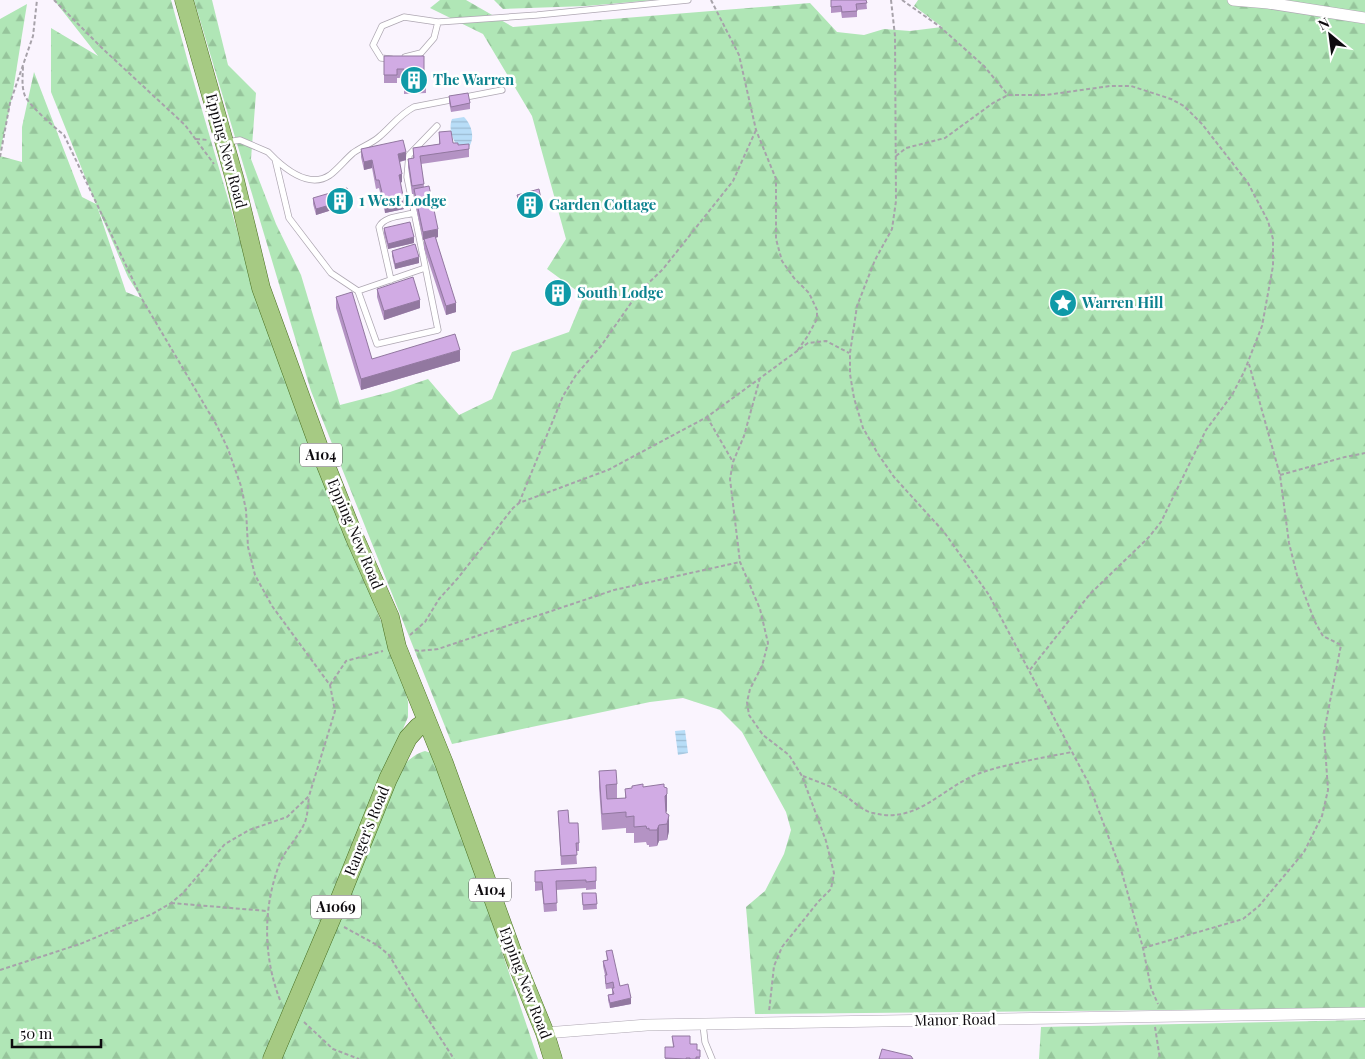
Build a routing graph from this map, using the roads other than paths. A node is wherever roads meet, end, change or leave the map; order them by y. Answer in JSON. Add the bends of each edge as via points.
{"nodes":[{"id":1,"x":184,"y":0,"type":"edge"},
{"id":2,"x":688,"y":0,"type":"edge"},
{"id":3,"x":1233,"y":0,"type":"edge"},
{"id":4,"x":1268,"y":2,"type":"edge"},
{"id":5,"x":1365,"y":18,"type":"edge"},
{"id":6,"x":438,"y":22,"type":"junction"},
{"id":7,"x":502,"y":90,"type":"dead end"},
{"id":8,"x":437,"y":126,"type":"dead end"},
{"id":9,"x":224,"y":142,"type":"junction"},
{"id":10,"x":275,"y":160,"type":"junction"},
{"id":11,"x":414,"y":213,"type":"junction"},
{"id":12,"x":425,"y":268,"type":"junction"},
{"id":13,"x":391,"y":280,"type":"junction"},
{"id":14,"x":358,"y":291,"type":"junction"},
{"id":15,"x":427,"y":721,"type":"junction"},
{"id":16,"x":1365,"y":1013,"type":"edge"},
{"id":17,"x":703,"y":1025,"type":"junction"},
{"id":18,"x":545,"y":1032,"type":"junction"},
{"id":19,"x":272,"y":1059,"type":"edge"},
{"id":20,"x":553,"y":1059,"type":"edge"},
{"id":21,"x":712,"y":1059,"type":"edge"}],
"edges":[{"from":1,"to":9,"type":"main road","name":"Epping New Road","number":"A104"},
{"from":2,"to":6,"type":"lane","via":[[537,16]]},
{"from":3,"to":4,"type":"street"},
{"from":4,"to":5,"type":"street"},
{"from":6,"to":6,"type":"lane","via":[[434,38],[421,53],[399,59],[381,58],[372,45],[382,26],[404,17]]},
{"from":7,"to":10,"type":"lane","via":[[414,107],[402,114],[378,138],[354,152],[330,175],[317,180],[288,171]]},
{"from":8,"to":11,"type":"lane","via":[[409,155],[407,177]]},
{"from":9,"to":10,"type":"lane","via":[[240,140],[268,152]]},
{"from":9,"to":15,"type":"main road","name":"Epping New Road","number":"A104","via":[[261,288],[324,462],[390,617],[397,647]]},
{"from":10,"to":14,"type":"lane","via":[[289,218],[331,274]]},
{"from":11,"to":12,"type":"lane"},
{"from":11,"to":13,"type":"lane","via":[[387,219],[379,227]]},
{"from":12,"to":13,"type":"lane"},
{"from":12,"to":14,"type":"lane","via":[[438,330],[377,344]]},
{"from":13,"to":14,"type":"lane"},
{"from":15,"to":18,"type":"main road","name":"Epping New Road","number":"A104"},
{"from":15,"to":19,"type":"main road","name":"Ranger's Road","number":"A1069","via":[[408,738],[388,779]]},
{"from":16,"to":17,"type":"street","name":"Manor Road"},
{"from":17,"to":18,"type":"street","name":"Manor Road"},
{"from":17,"to":21,"type":"lane","via":[[704,1042]]},
{"from":18,"to":20,"type":"main road","name":"Epping New Road","number":"A104"}]}
